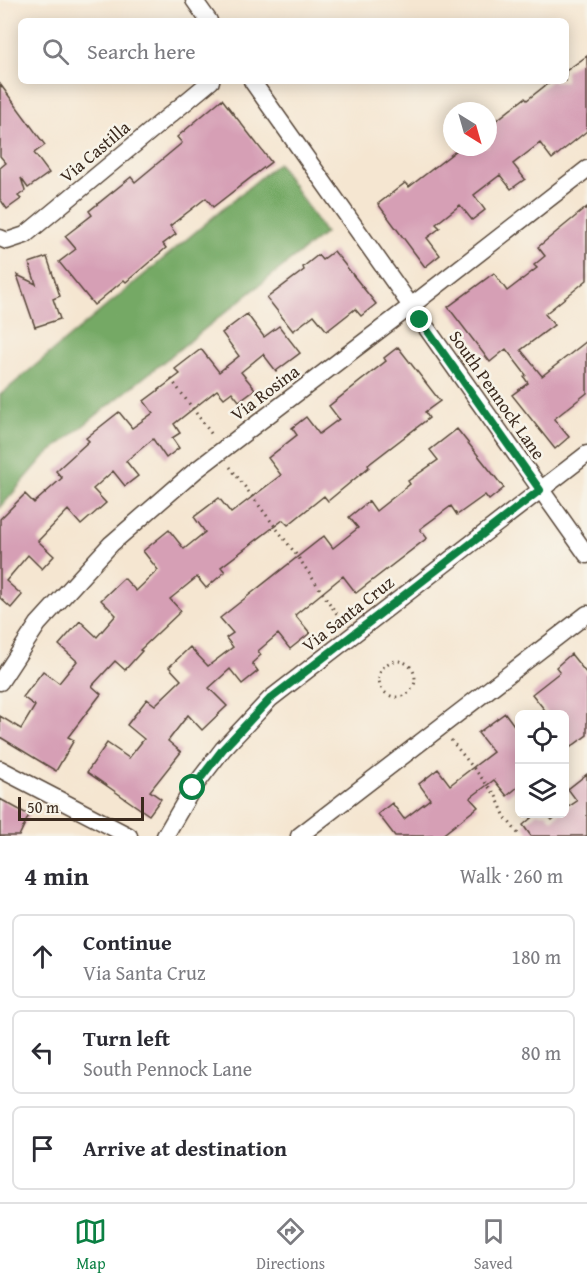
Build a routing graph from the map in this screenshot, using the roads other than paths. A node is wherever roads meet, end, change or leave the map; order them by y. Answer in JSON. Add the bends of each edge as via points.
{"nodes":[{"id":1,"x":194,"y":0,"type":"edge"},
{"id":2,"x":207,"y":18,"type":"edge"},
{"id":3,"x":207,"y":84,"type":"edge"},
{"id":4,"x":254,"y":84,"type":"edge"},
{"id":5,"x":587,"y":168,"type":"edge"},
{"id":6,"x":0,"y":238,"type":"edge"},
{"id":7,"x":411,"y":306,"type":"junction"},
{"id":8,"x":587,"y":454,"type":"edge"},
{"id":9,"x":540,"y":490,"type":"junction"},
{"id":10,"x":587,"y":555,"type":"edge"},
{"id":11,"x":587,"y":614,"type":"edge"},
{"id":12,"x":0,"y":682,"type":"edge"},
{"id":13,"x":0,"y":770,"type":"edge"},
{"id":14,"x":129,"y":836,"type":"edge"},
{"id":15,"x":165,"y":836,"type":"edge"},
{"id":16,"x":299,"y":836,"type":"edge"}],
"edges":[{"from":1,"to":2,"type":"street"},
{"from":3,"to":6,"type":"street","name":"Via Castilla","via":[[25,236],[7,241]]},
{"from":4,"to":7,"type":"street","name":"South Pennock Lane"},
{"from":5,"to":7,"type":"street","name":"Via Rosina"},
{"from":7,"to":9,"type":"street","name":"South Pennock Lane"},
{"from":7,"to":12,"type":"street","name":"Via Rosina","via":[[195,471],[111,544],[38,624]]},
{"from":8,"to":9,"type":"street","name":"Via Santa Cruz"},
{"from":9,"to":10,"type":"street","name":"South Pennock Lane"},
{"from":9,"to":15,"type":"street","name":"Via Santa Cruz","via":[[270,699],[193,788]]},
{"from":11,"to":16,"type":"street"},
{"from":13,"to":14,"type":"street"}]}
